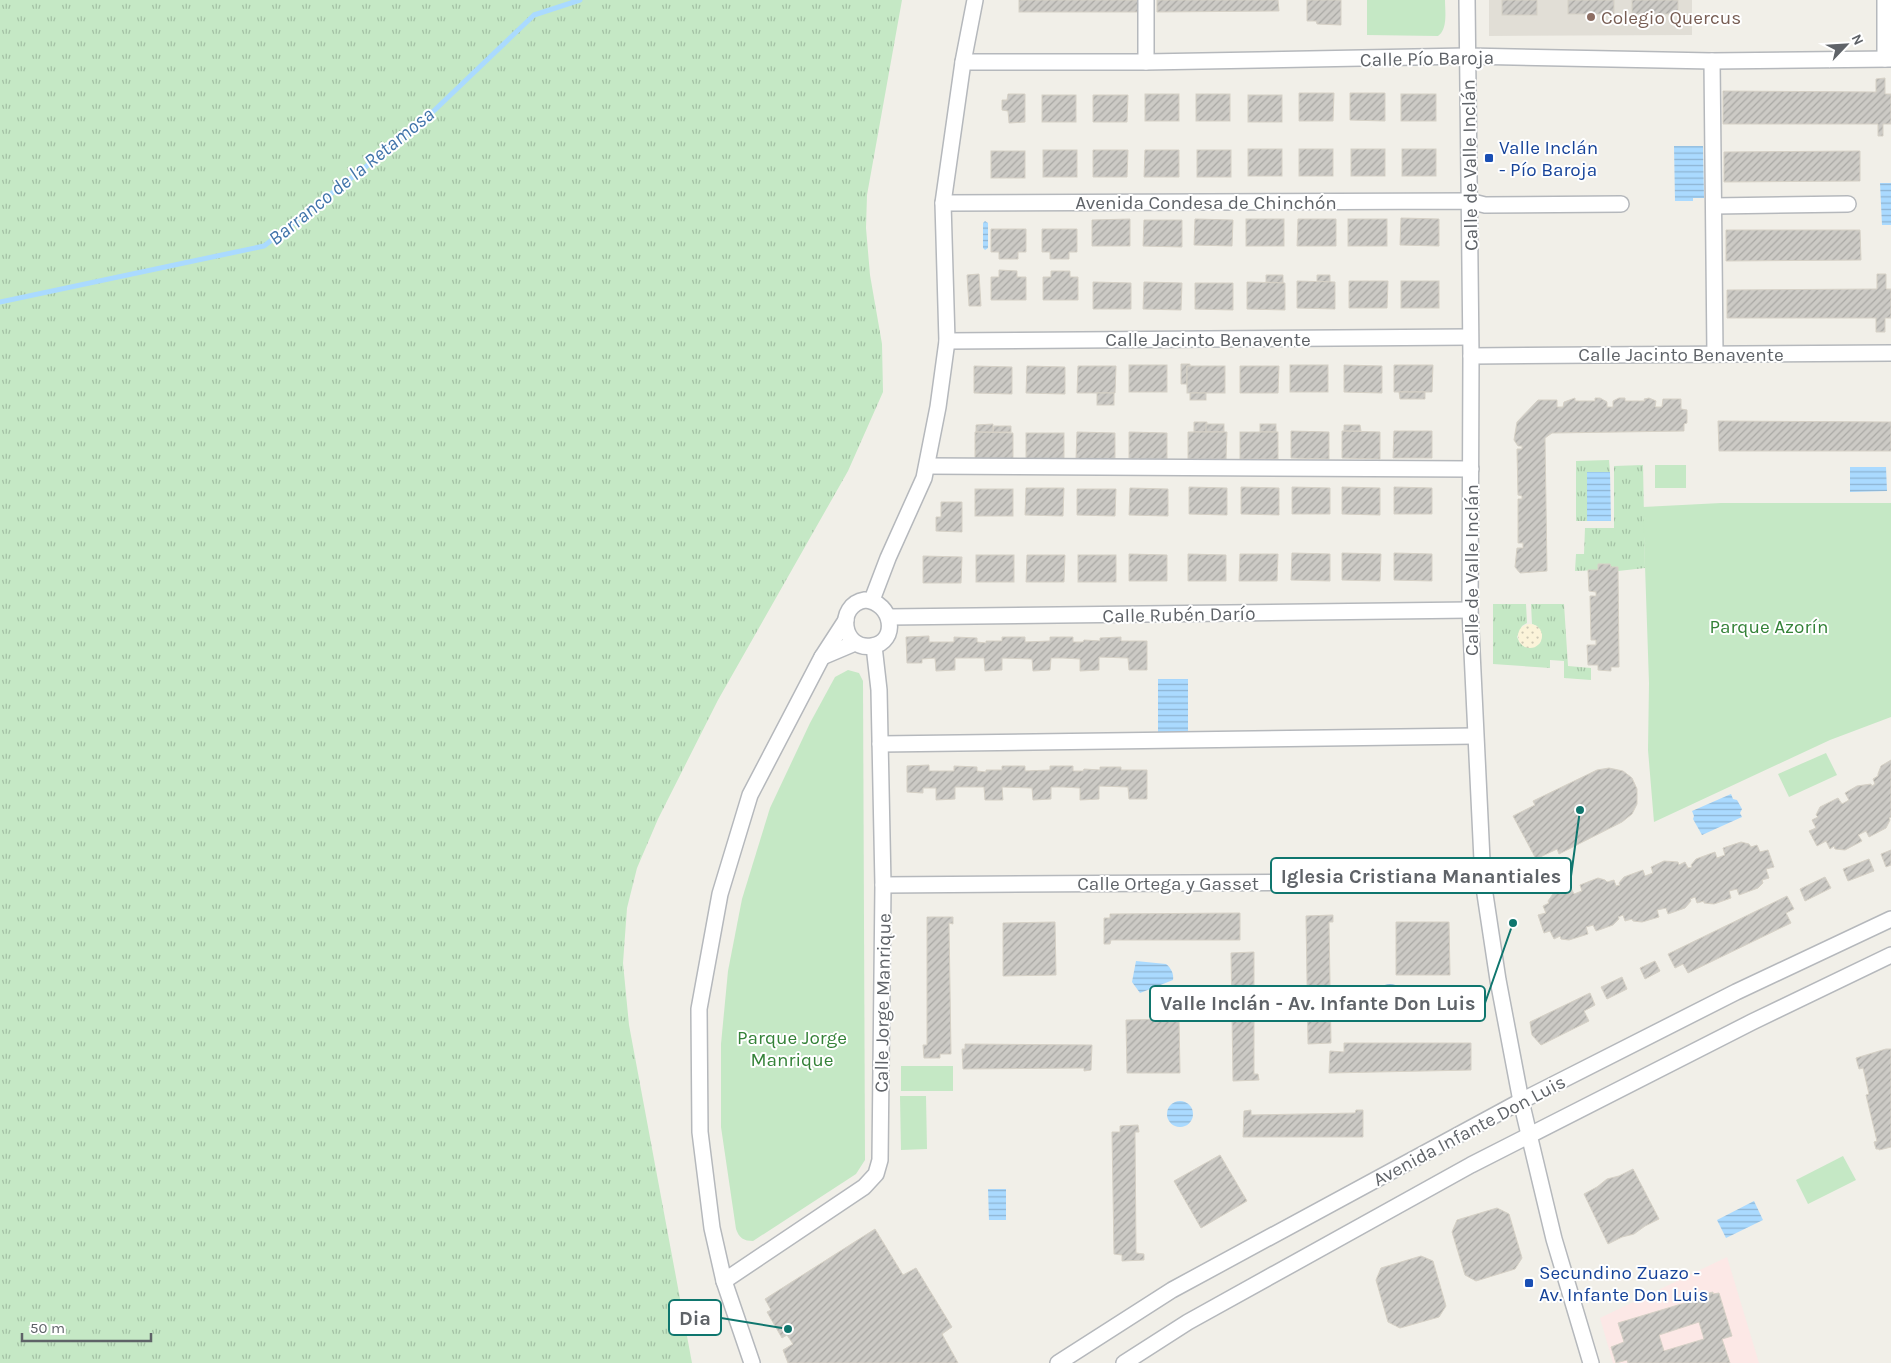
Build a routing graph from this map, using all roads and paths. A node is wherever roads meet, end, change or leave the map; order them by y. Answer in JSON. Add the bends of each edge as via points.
{"nodes":[{"id":1,"x":975,"y":0,"type":"edge"},
{"id":2,"x":1146,"y":0,"type":"edge"},
{"id":3,"x":1467,"y":0,"type":"edge"},
{"id":4,"x":1885,"y":0,"type":"edge"},
{"id":5,"x":1468,"y":56,"type":"junction"},
{"id":6,"x":1888,"y":59,"type":"edge"},
{"id":7,"x":1712,"y":60,"type":"junction"},
{"id":8,"x":963,"y":62,"type":"junction"},
{"id":9,"x":1146,"y":62,"type":"junction"},
{"id":10,"x":1469,"y":201,"type":"junction"},
{"id":11,"x":942,"y":204,"type":"junction"},
{"id":12,"x":1621,"y":204,"type":"dead end"},
{"id":13,"x":1848,"y":204,"type":"dead end"},
{"id":14,"x":1714,"y":206,"type":"junction"},
{"id":15,"x":1470,"y":337,"type":"junction"},
{"id":16,"x":947,"y":341,"type":"junction"},
{"id":17,"x":1891,"y":353,"type":"edge"},
{"id":18,"x":1715,"y":354,"type":"junction"},
{"id":19,"x":1471,"y":356,"type":"junction"},
{"id":20,"x":927,"y":466,"type":"junction"},
{"id":21,"x":1470,"y":470,"type":"junction"},
{"id":22,"x":872,"y":600,"type":"junction"},
{"id":23,"x":1470,"y":610,"type":"junction"},
{"id":24,"x":889,"y":618,"type":"junction"},
{"id":25,"x":846,"y":620,"type":"junction"},
{"id":26,"x":855,"y":643,"type":"junction"},
{"id":27,"x":874,"y":646,"type":"junction"},
{"id":28,"x":822,"y":657,"type":"junction"},
{"id":29,"x":1475,"y":736,"type":"junction"},
{"id":30,"x":880,"y":744,"type":"junction"},
{"id":31,"x":1483,"y":881,"type":"junction"},
{"id":32,"x":883,"y":885,"type":"junction"},
{"id":33,"x":1891,"y":919,"type":"edge"},
{"id":34,"x":1891,"y":955,"type":"edge"},
{"id":35,"x":1521,"y":1101,"type":"junction"},
{"id":36,"x":1530,"y":1136,"type":"junction"},
{"id":37,"x":724,"y":1280,"type":"junction"},
{"id":38,"x":752,"y":1363,"type":"edge"},
{"id":39,"x":1058,"y":1363,"type":"edge"},
{"id":40,"x":1124,"y":1363,"type":"edge"},
{"id":41,"x":1590,"y":1363,"type":"edge"}],
"edges":[{"from":1,"to":8,"type":"street"},
{"from":2,"to":9,"type":"street"},
{"from":3,"to":5,"type":"street","name":"Calle de Valle Inclán"},
{"from":4,"to":6,"type":"street"},
{"from":5,"to":7,"type":"street","name":"Calle Pío Baroja"},
{"from":5,"to":9,"type":"street","name":"Calle Pío Baroja"},
{"from":5,"to":10,"type":"street","name":"Calle de Valle Inclán"},
{"from":6,"to":7,"type":"street","name":"Calle Pío Baroja"},
{"from":7,"to":14,"type":"street"},
{"from":8,"to":9,"type":"street","name":"Calle Pío Baroja"},
{"from":8,"to":11,"type":"street"},
{"from":10,"to":11,"type":"street","name":"Avenida Condesa de Chinchón"},
{"from":10,"to":12,"type":"street","name":"Avenida Condesa de Chinchón","via":[[1485,205]]},
{"from":10,"to":15,"type":"street","name":"Calle de Valle Inclán"},
{"from":11,"to":16,"type":"street"},
{"from":13,"to":14,"type":"street"},
{"from":14,"to":18,"type":"street"},
{"from":15,"to":16,"type":"street","name":"Calle Jacinto Benavente"},
{"from":15,"to":19,"type":"street","name":"Calle de Valle Inclán"},
{"from":16,"to":20,"type":"street"},
{"from":17,"to":18,"type":"street","name":"Calle Jacinto Benavente"},
{"from":18,"to":19,"type":"street","name":"Calle Jacinto Benavente"},
{"from":19,"to":21,"type":"street","name":"Calle de Valle Inclán"},
{"from":20,"to":21,"type":"street"},
{"from":20,"to":22,"type":"street"},
{"from":21,"to":23,"type":"street","name":"Calle de Valle Inclán"},
{"from":22,"to":24,"type":"street","via":[[882,606]]},
{"from":22,"to":25,"type":"street","via":[[859,601],[851,606]]},
{"from":23,"to":24,"type":"street","name":"Calle Rubén Darío"},
{"from":23,"to":29,"type":"street","name":"Calle de Valle Inclán"},
{"from":24,"to":27,"type":"street","via":[[889,632]]},
{"from":25,"to":26,"type":"street","via":[[846,629]]},
{"from":25,"to":28,"type":"street"},
{"from":26,"to":27,"type":"street"},
{"from":26,"to":28,"type":"street"},
{"from":27,"to":30,"type":"street","name":"Calle Jorge Manrique"},
{"from":28,"to":37,"type":"street","via":[[750,795],[720,894],[699,1009],[700,1132],[712,1228]]},
{"from":29,"to":30,"type":"street"},
{"from":29,"to":31,"type":"street","name":"Calle de Valle Inclán"},
{"from":30,"to":32,"type":"street","name":"Calle Jorge Manrique"},
{"from":31,"to":32,"type":"street","name":"Calle Ortega y Gasset"},
{"from":31,"to":35,"type":"street","name":"Calle de Valle Inclán"},
{"from":32,"to":37,"type":"street","name":"Calle Jorge Manrique","via":[[880,1160],[876,1174],[864,1187]]},
{"from":33,"to":35,"type":"street","name":"Avenida Infante Don Luis","via":[[1744,988]]},
{"from":34,"to":36,"type":"street","name":"Avenida Infante Don Luis"},
{"from":35,"to":36,"type":"street","name":"Calle de Valle Inclán"},
{"from":35,"to":39,"type":"street","name":"Avenida Infante Don Luis","via":[[1172,1290]]},
{"from":36,"to":40,"type":"street","name":"Avenida Infante Don Luis","via":[[1470,1165],[1197,1317]]},
{"from":36,"to":41,"type":"street","name":"Calle de Valle Inclán","via":[[1554,1239]]},
{"from":37,"to":38,"type":"street"}]}
